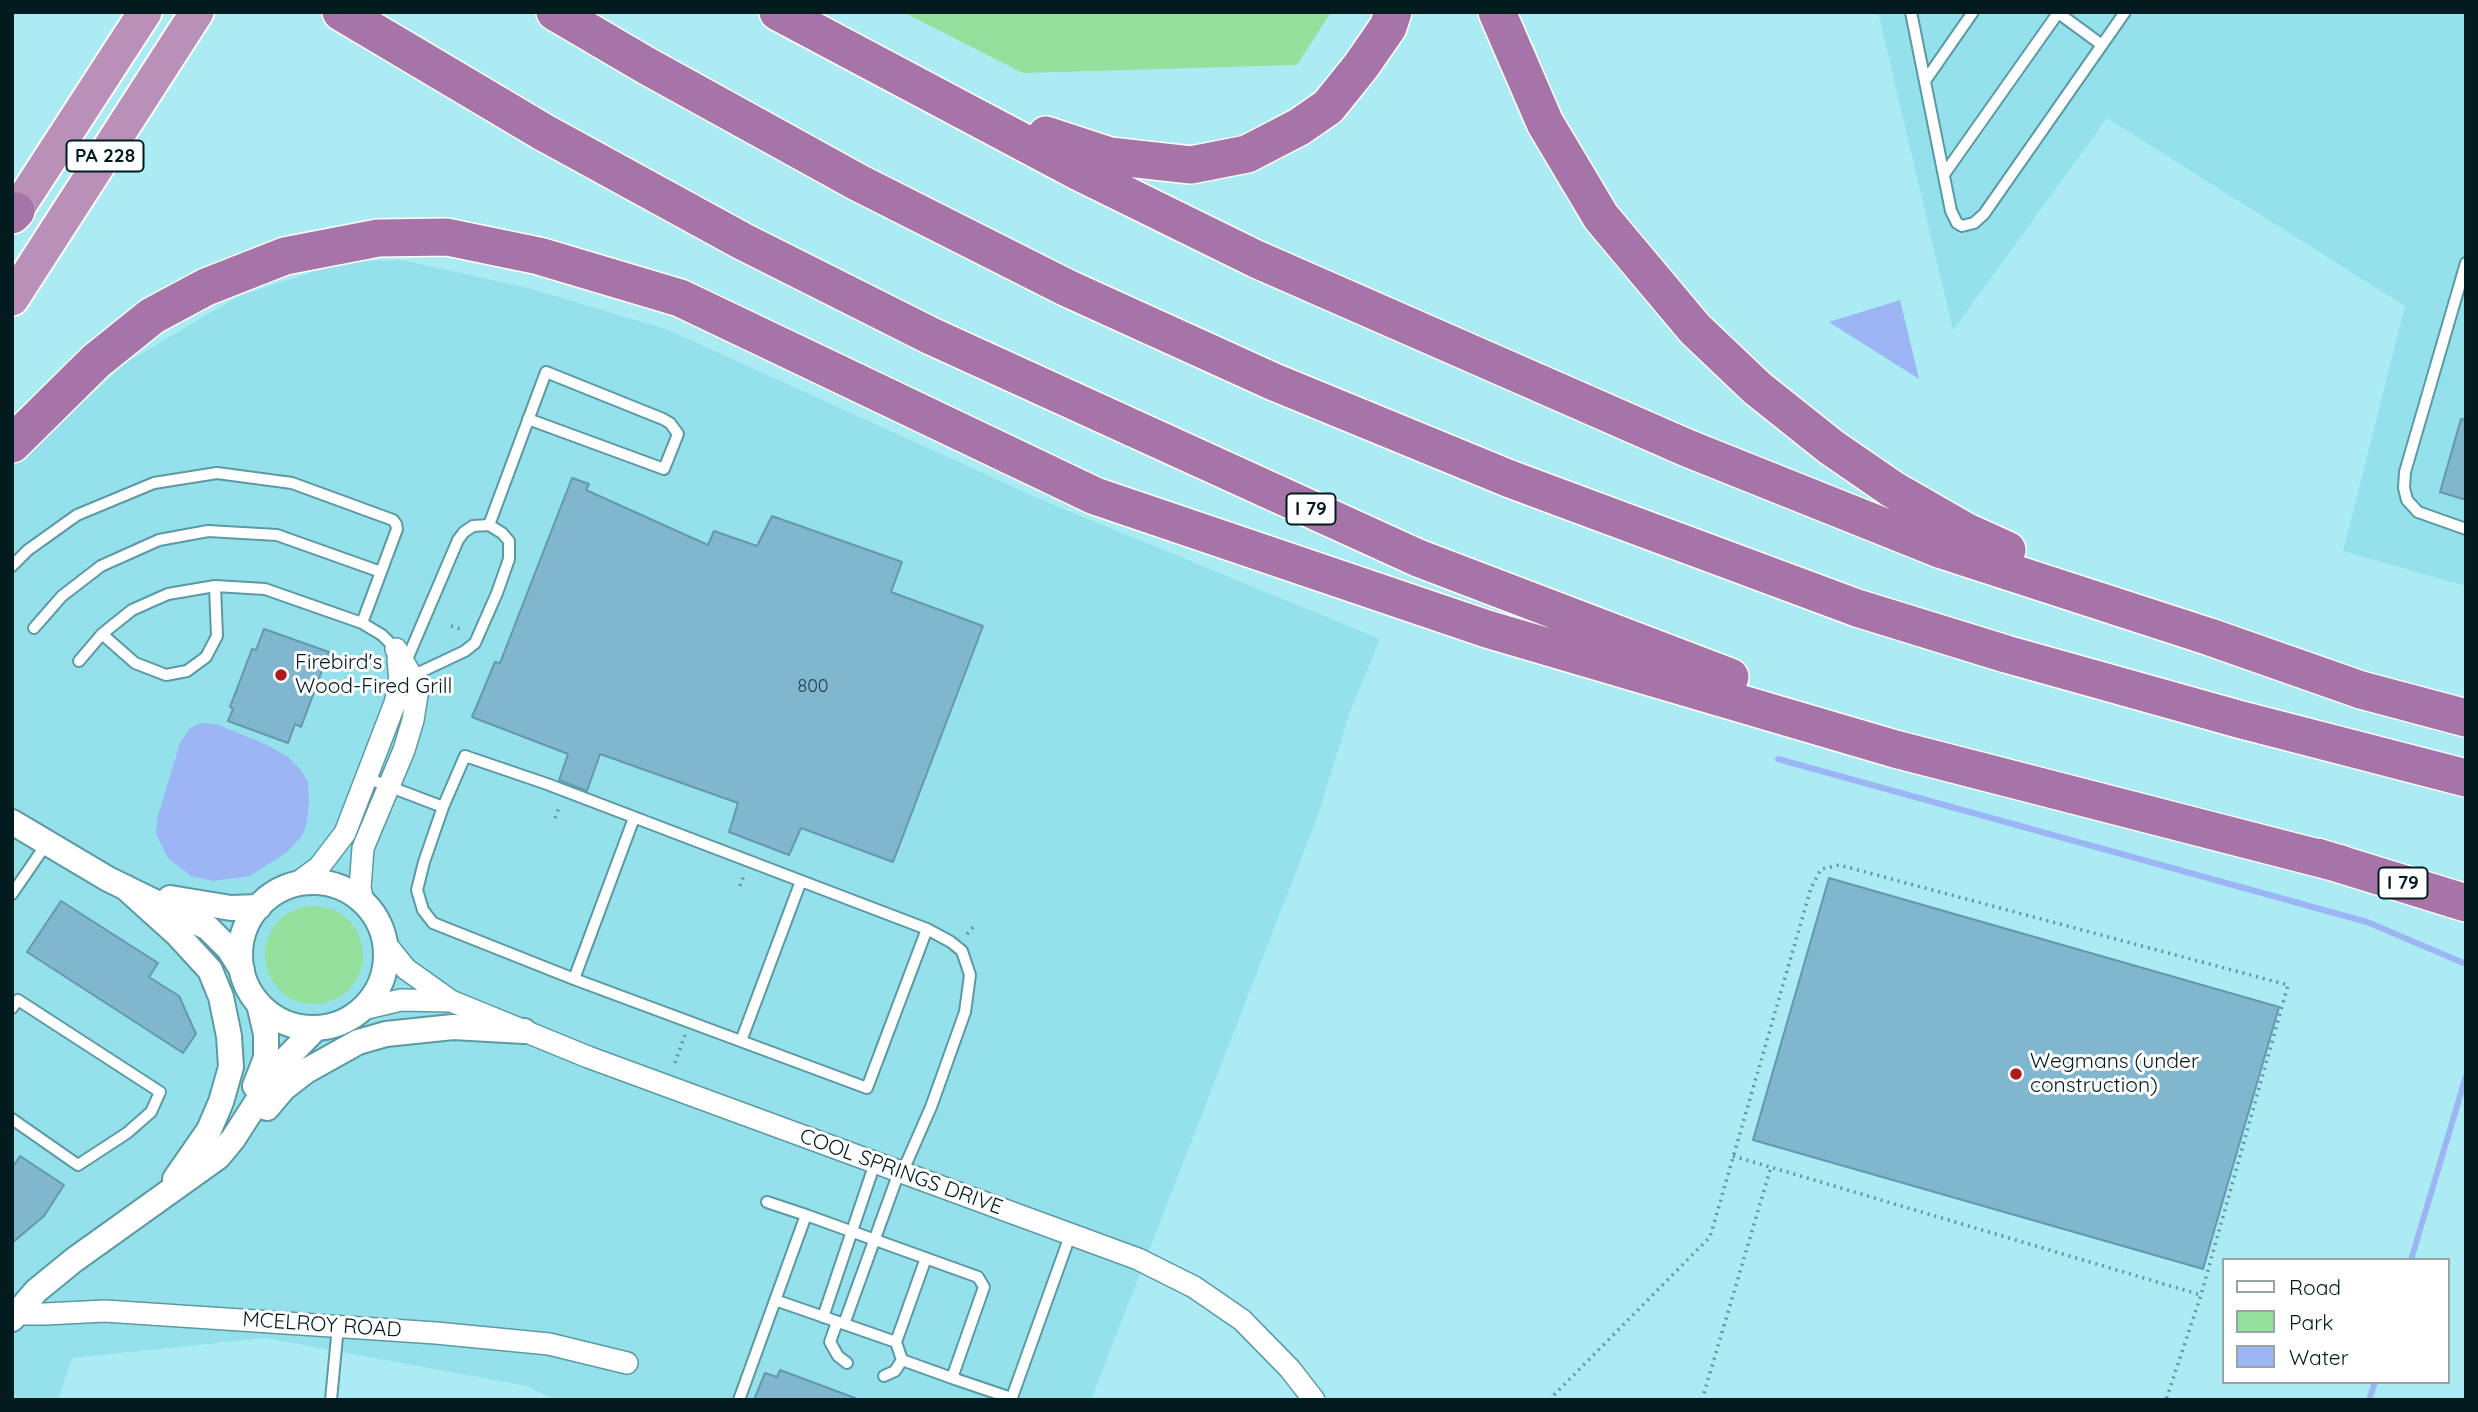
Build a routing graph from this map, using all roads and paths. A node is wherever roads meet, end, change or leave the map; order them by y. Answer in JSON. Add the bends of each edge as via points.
{"nodes":[{"id":1,"x":145,"y":12,"type":"edge"},
{"id":2,"x":197,"y":12,"type":"edge"},
{"id":3,"x":555,"y":12,"type":"edge"},
{"id":4,"x":778,"y":12,"type":"edge"},
{"id":5,"x":1394,"y":12,"type":"edge"},
{"id":6,"x":1497,"y":12,"type":"edge"},
{"id":7,"x":1911,"y":12,"type":"edge"},
{"id":8,"x":1973,"y":12,"type":"edge"},
{"id":9,"x":2125,"y":12,"type":"edge"},
{"id":10,"x":2058,"y":13,"type":"edge"},
{"id":11,"x":345,"y":16,"type":"edge"},
{"id":12,"x":812,"y":32,"type":"junction"},
{"id":13,"x":2102,"y":45,"type":"junction"},
{"id":14,"x":1925,"y":81,"type":"junction"},
{"id":15,"x":1944,"y":173,"type":"junction"},
{"id":16,"x":14,"y":213,"type":"edge"},
{"id":17,"x":2466,"y":262,"type":"edge"},
{"id":18,"x":12,"y":299,"type":"edge"},
{"id":19,"x":528,"y":419,"type":"junction"},
{"id":20,"x":12,"y":444,"type":"edge"},
{"id":21,"x":489,"y":525,"type":"junction"},
{"id":22,"x":2466,"y":529,"type":"edge"},
{"id":23,"x":12,"y":566,"type":"edge"},
{"id":24,"x":381,"y":572,"type":"junction"},
{"id":25,"x":215,"y":586,"type":"junction"},
{"id":26,"x":362,"y":623,"type":"junction"},
{"id":27,"x":451,"y":626,"type":"dead end"},
{"id":28,"x":34,"y":628,"type":"dead end"},
{"id":29,"x":102,"y":634,"type":"junction"},
{"id":30,"x":471,"y":634,"type":"dead end"},
{"id":31,"x":2210,"y":637,"type":"junction"},
{"id":32,"x":79,"y":661,"type":"dead end"},
{"id":33,"x":405,"y":663,"type":"junction"},
{"id":34,"x":2466,"y":718,"type":"edge"},
{"id":35,"x":366,"y":778,"type":"junction"},
{"id":36,"x":2466,"y":778,"type":"edge"},
{"id":37,"x":388,"y":787,"type":"junction"},
{"id":38,"x":560,"y":805,"type":"dead end"},
{"id":39,"x":443,"y":807,"type":"junction"},
{"id":40,"x":555,"y":818,"type":"dead end"},
{"id":41,"x":634,"y":818,"type":"junction"},
{"id":42,"x":12,"y":822,"type":"edge"},
{"id":43,"x":47,"y":843,"type":"junction"},
{"id":44,"x":2341,"y":864,"type":"junction"},
{"id":45,"x":744,"y":875,"type":"dead end"},
{"id":46,"x":801,"y":881,"type":"junction"},
{"id":47,"x":296,"y":884,"type":"junction"},
{"id":48,"x":740,"y":886,"type":"dead end"},
{"id":49,"x":125,"y":887,"type":"junction"},
{"id":50,"x":12,"y":894,"type":"edge"},
{"id":51,"x":363,"y":902,"type":"junction"},
{"id":52,"x":2466,"y":903,"type":"edge"},
{"id":53,"x":259,"y":907,"type":"junction"},
{"id":54,"x":927,"y":929,"type":"junction"},
{"id":55,"x":385,"y":943,"type":"junction"},
{"id":56,"x":242,"y":970,"type":"junction"},
{"id":57,"x":574,"y":979,"type":"junction"},
{"id":58,"x":451,"y":1001,"type":"junction"},
{"id":59,"x":260,"y":1004,"type":"junction"},
{"id":60,"x":12,"y":1008,"type":"edge"},
{"id":61,"x":363,"y":1009,"type":"junction"},
{"id":62,"x":316,"y":1028,"type":"junction"},
{"id":63,"x":524,"y":1031,"type":"junction"},
{"id":64,"x":685,"y":1035,"type":"dead end"},
{"id":65,"x":741,"y":1041,"type":"junction"},
{"id":66,"x":675,"y":1063,"type":"dead end"},
{"id":67,"x":12,"y":1119,"type":"edge"},
{"id":68,"x":1733,"y":1156,"type":"junction"},
{"id":69,"x":875,"y":1163,"type":"junction"},
{"id":70,"x":1771,"y":1167,"type":"junction"},
{"id":71,"x":901,"y":1172,"type":"junction"},
{"id":72,"x":182,"y":1185,"type":"junction"},
{"id":73,"x":161,"y":1199,"type":"junction"},
{"id":74,"x":767,"y":1202,"type":"dead end"},
{"id":75,"x":806,"y":1215,"type":"junction"},
{"id":76,"x":852,"y":1232,"type":"junction"},
{"id":77,"x":1071,"y":1233,"type":"junction"},
{"id":78,"x":874,"y":1240,"type":"junction"},
{"id":79,"x":926,"y":1258,"type":"junction"},
{"id":80,"x":2200,"y":1295,"type":"junction"},
{"id":81,"x":775,"y":1300,"type":"junction"},
{"id":82,"x":13,"y":1315,"type":"edge"},
{"id":83,"x":823,"y":1317,"type":"junction"},
{"id":84,"x":841,"y":1323,"type":"junction"},
{"id":85,"x":338,"y":1326,"type":"junction"},
{"id":86,"x":896,"y":1342,"type":"junction"},
{"id":87,"x":902,"y":1360,"type":"junction"},
{"id":88,"x":627,"y":1363,"type":"dead end"},
{"id":89,"x":847,"y":1363,"type":"dead end"},
{"id":90,"x":884,"y":1376,"type":"dead end"},
{"id":91,"x":952,"y":1378,"type":"junction"},
{"id":92,"x":1011,"y":1399,"type":"edge"},
{"id":93,"x":331,"y":1400,"type":"edge"},
{"id":94,"x":739,"y":1400,"type":"edge"},
{"id":95,"x":1314,"y":1400,"type":"edge"},
{"id":96,"x":1549,"y":1400,"type":"edge"},
{"id":97,"x":1702,"y":1400,"type":"edge"},
{"id":98,"x":2166,"y":1400,"type":"edge"}],
"edges":[{"from":1,"to":16,"type":"highway","number":"PA 228"},
{"from":2,"to":18,"type":"highway","number":"PA 228"},
{"from":3,"to":36,"type":"highway","via":[[859,183],[1067,288],[1274,382],[1510,480],[1857,608],[2238,719]]},
{"from":4,"to":12,"type":"highway"},
{"from":5,"to":12,"type":"highway","via":[[1361,66],[1328,107],[1247,154],[1191,165],[1110,156],[1023,127]]},
{"from":6,"to":31,"type":"highway","via":[[1545,123],[1601,217],[1695,329],[1757,387],[1831,447],[1965,531]]},
{"from":7,"to":14,"type":"lane"},
{"from":8,"to":14,"type":"lane"},
{"from":9,"to":13,"type":"lane"},
{"from":10,"to":13,"type":"lane"},
{"from":10,"to":15,"type":"lane"},
{"from":11,"to":44,"type":"highway","number":"I 79","via":[[543,132],[754,247],[931,336],[1418,558],[1735,680]]},
{"from":12,"to":31,"type":"highway","via":[[1079,172],[1256,259],[1422,333],[1942,550]]},
{"from":13,"to":15,"type":"lane","via":[[1975,223],[1962,226],[1954,218]]},
{"from":14,"to":15,"type":"lane"},
{"from":17,"to":22,"type":"lane","via":[[2404,488],[2417,512]]},
{"from":19,"to":19,"type":"lane","via":[[546,372],[663,419],[678,434],[664,469]]},
{"from":19,"to":21,"type":"lane"},
{"from":20,"to":44,"type":"highway","via":[[96,361],[152,316],[206,287],[285,256],[378,238],[447,237],[539,256],[680,298],[1095,496],[1487,629],[1895,749]]},
{"from":21,"to":33,"type":"lane","via":[[473,527],[458,540]]},
{"from":21,"to":33,"type":"lane","via":[[509,541],[509,559],[479,636],[465,651]]},
{"from":23,"to":24,"type":"lane","via":[[77,515],[154,483],[217,473],[292,483],[393,520],[397,529]]},
{"from":24,"to":26,"type":"lane"},
{"from":24,"to":28,"type":"lane","via":[[277,535],[208,531],[159,540],[101,566],[61,596]]},
{"from":25,"to":26,"type":"lane","via":[[265,589]]},
{"from":25,"to":29,"type":"lane","via":[[168,594],[132,610]]},
{"from":25,"to":29,"type":"lane","via":[[216,636],[206,657],[187,671],[166,675],[135,663]]},
{"from":26,"to":33,"type":"lane","via":[[382,635]]},
{"from":27,"to":30,"type":"path"},
{"from":29,"to":32,"type":"lane"},
{"from":31,"to":34,"type":"highway","via":[[2361,690]]},
{"from":33,"to":35,"type":"street"},
{"from":33,"to":37,"type":"street","via":[[417,695],[404,750]]},
{"from":35,"to":37,"type":"lane"},
{"from":35,"to":47,"type":"street","via":[[337,847]]},
{"from":37,"to":39,"type":"lane"},
{"from":37,"to":51,"type":"street","via":[[363,848]]},
{"from":38,"to":40,"type":"path"},
{"from":39,"to":41,"type":"lane","via":[[465,756]]},
{"from":39,"to":57,"type":"lane","via":[[417,890],[423,910],[433,923]]},
{"from":41,"to":46,"type":"lane"},
{"from":41,"to":57,"type":"lane"},
{"from":42,"to":43,"type":"street"},
{"from":43,"to":49,"type":"street"},
{"from":43,"to":50,"type":"lane"},
{"from":44,"to":52,"type":"highway","number":"I 79"},
{"from":45,"to":48,"type":"path"},
{"from":46,"to":54,"type":"lane"},
{"from":46,"to":65,"type":"lane"},
{"from":47,"to":51,"type":"street","via":[[332,884]]},
{"from":47,"to":53,"type":"street","via":[[274,893]]},
{"from":49,"to":53,"type":"street","via":[[210,905]]},
{"from":49,"to":56,"type":"street","via":[[208,928]]},
{"from":49,"to":73,"type":"street","via":[[210,970],[229,1036],[231,1068],[221,1102],[193,1156]]},
{"from":51,"to":55,"type":"street","via":[[378,920]]},
{"from":53,"to":56,"type":"street","via":[[242,942]]},
{"from":54,"to":65,"type":"lane","via":[[867,1088]]},
{"from":54,"to":71,"type":"lane","via":[[962,951],[970,975],[969,992],[951,1055]]},
{"from":55,"to":58,"type":"street","name":"COOL SPRINGS DRIVE","via":[[406,969]]},
{"from":55,"to":61,"type":"street","via":[[382,979]]},
{"from":56,"to":59,"type":"street"},
{"from":57,"to":65,"type":"lane"},
{"from":58,"to":61,"type":"street","name":"COOL SPRINGS DRIVE","via":[[401,1000]]},
{"from":58,"to":63,"type":"street","name":"COOL SPRINGS DRIVE"},
{"from":59,"to":62,"type":"street","via":[[284,1022]]},
{"from":59,"to":72,"type":"street","via":[[266,1058],[254,1090],[230,1133]]},
{"from":60,"to":67,"type":"lane","via":[[18,1000],[160,1092],[150,1112],[127,1133],[78,1165]]},
{"from":61,"to":62,"type":"street","via":[[343,1022]]},
{"from":62,"to":72,"type":"street","via":[[282,1063],[226,1148]]},
{"from":63,"to":69,"type":"street","name":"COOL SPRINGS DRIVE"},
{"from":63,"to":72,"type":"street","via":[[419,1029],[358,1042],[284,1088],[224,1161]]},
{"from":64,"to":66,"type":"path"},
{"from":68,"to":70,"type":"path"},
{"from":68,"to":80,"type":"path","via":[[1811,888],[1821,869],[1839,865],[2288,985]]},
{"from":68,"to":96,"type":"path","via":[[1710,1237]]},
{"from":69,"to":71,"type":"street","name":"COOL SPRINGS DRIVE"},
{"from":69,"to":76,"type":"lane"},
{"from":70,"to":80,"type":"path"},
{"from":70,"to":97,"type":"path"},
{"from":71,"to":77,"type":"street","name":"COOL SPRINGS DRIVE"},
{"from":71,"to":78,"type":"lane"},
{"from":72,"to":73,"type":"street"},
{"from":73,"to":82,"type":"street","via":[[74,1261]]},
{"from":74,"to":75,"type":"lane"},
{"from":75,"to":76,"type":"lane"},
{"from":75,"to":81,"type":"lane"},
{"from":76,"to":78,"type":"lane"},
{"from":76,"to":83,"type":"lane"},
{"from":77,"to":92,"type":"lane"},
{"from":77,"to":95,"type":"street","name":"COOL SPRINGS DRIVE","via":[[1194,1287],[1242,1320]]},
{"from":78,"to":79,"type":"lane"},
{"from":78,"to":84,"type":"lane"},
{"from":79,"to":86,"type":"lane"},
{"from":79,"to":91,"type":"lane","via":[[978,1277],[984,1287]]},
{"from":80,"to":98,"type":"path"},
{"from":81,"to":83,"type":"lane"},
{"from":81,"to":94,"type":"lane"},
{"from":82,"to":85,"type":"street","name":"MCELROY ROAD","via":[[104,1311]]},
{"from":83,"to":84,"type":"lane"},
{"from":84,"to":86,"type":"lane"},
{"from":84,"to":89,"type":"lane","via":[[830,1342]]},
{"from":85,"to":88,"type":"street","name":"MCELROY ROAD","via":[[549,1344]]},
{"from":85,"to":93,"type":"lane"},
{"from":86,"to":87,"type":"lane"},
{"from":87,"to":90,"type":"lane","via":[[895,1371]]},
{"from":87,"to":91,"type":"lane"},
{"from":91,"to":92,"type":"lane"}]}
